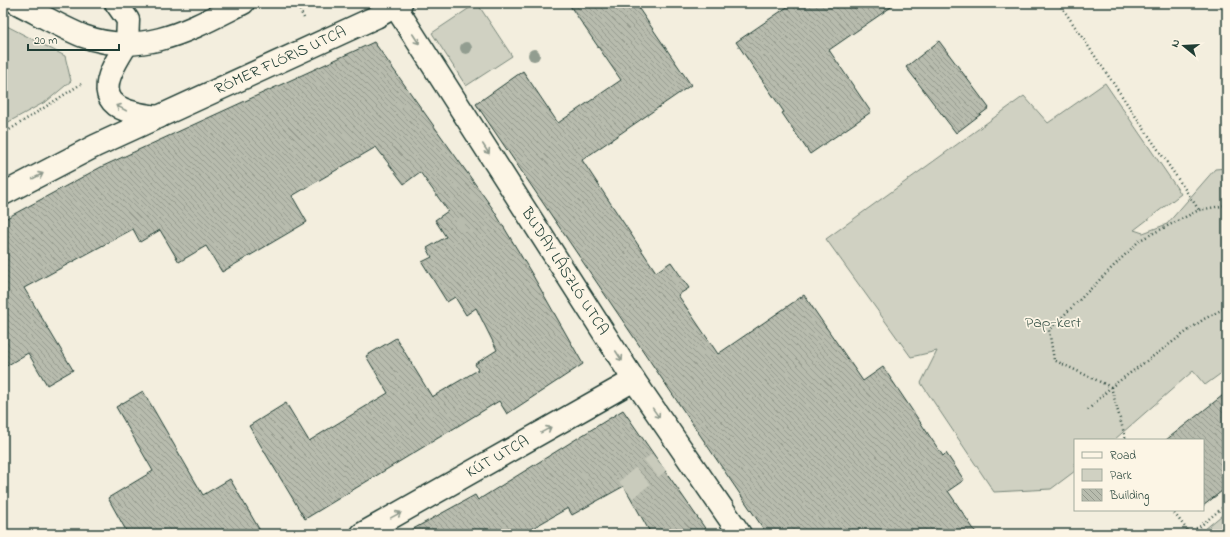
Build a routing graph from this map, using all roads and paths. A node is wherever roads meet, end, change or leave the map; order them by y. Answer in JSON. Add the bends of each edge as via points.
{"nodes":[{"id":1,"x":17,"y":3,"type":"edge"},
{"id":2,"x":116,"y":3,"type":"edge"},
{"id":3,"x":243,"y":3,"type":"edge"},
{"id":4,"x":296,"y":3,"type":"edge"},
{"id":5,"x":1059,"y":3,"type":"edge"},
{"id":6,"x":398,"y":5,"type":"edge"},
{"id":7,"x":306,"y":22,"type":"dead end"},
{"id":8,"x":127,"y":44,"type":"junction"},
{"id":9,"x":115,"y":62,"type":"junction"},
{"id":10,"x":159,"y":117,"type":"junction"},
{"id":11,"x":3,"y":134,"type":"edge"},
{"id":12,"x":3,"y":194,"type":"edge"},
{"id":13,"x":1227,"y":205,"type":"edge"},
{"id":14,"x":1199,"y":210,"type":"junction"},
{"id":15,"x":1227,"y":307,"type":"edge"},
{"id":16,"x":634,"y":380,"type":"junction"},
{"id":17,"x":1111,"y":386,"type":"junction"},
{"id":18,"x":1088,"y":410,"type":"dead end"},
{"id":19,"x":1126,"y":439,"type":"edge"},
{"id":20,"x":1227,"y":504,"type":"edge"},
{"id":21,"x":1173,"y":511,"type":"edge"},
{"id":22,"x":1190,"y":533,"type":"edge"},
{"id":23,"x":362,"y":534,"type":"edge"},
{"id":24,"x":740,"y":534,"type":"edge"}],
"edges":[{"from":1,"to":8,"type":"street","via":[[84,36]]},
{"from":2,"to":8,"type":"street","via":[[128,20]]},
{"from":3,"to":8,"type":"street","via":[[202,24],[166,38]]},
{"from":4,"to":7,"type":"path"},
{"from":5,"to":14,"type":"path"},
{"from":6,"to":10,"type":"street","name":"RÓMER FLÓRIS UTCA"},
{"from":6,"to":16,"type":"street","name":"BUDAY LÁSZLÓ UTCA","one_way":true},
{"from":8,"to":9,"type":"street"},
{"from":10,"to":9,"type":"street","one_way":true,"via":[[135,113],[113,103],[109,98],[107,81]]},
{"from":9,"to":11,"type":"path"},
{"from":12,"to":10,"type":"street","name":"RÓMER FLÓRIS UTCA","one_way":true,"via":[[95,146]]},
{"from":13,"to":14,"type":"path"},
{"from":14,"to":17,"type":"path","via":[[1140,240],[1049,330],[1054,360]]},
{"from":15,"to":17,"type":"path","via":[[1204,319]]},
{"from":23,"to":16,"type":"street","name":"KÚT UTCA","one_way":true},
{"from":16,"to":24,"type":"street","name":"BUDAY LÁSZLÓ UTCA","one_way":true},
{"from":17,"to":18,"type":"path"},
{"from":17,"to":19,"type":"path"},
{"from":20,"to":22,"type":"path"},
{"from":21,"to":22,"type":"path"}]}
